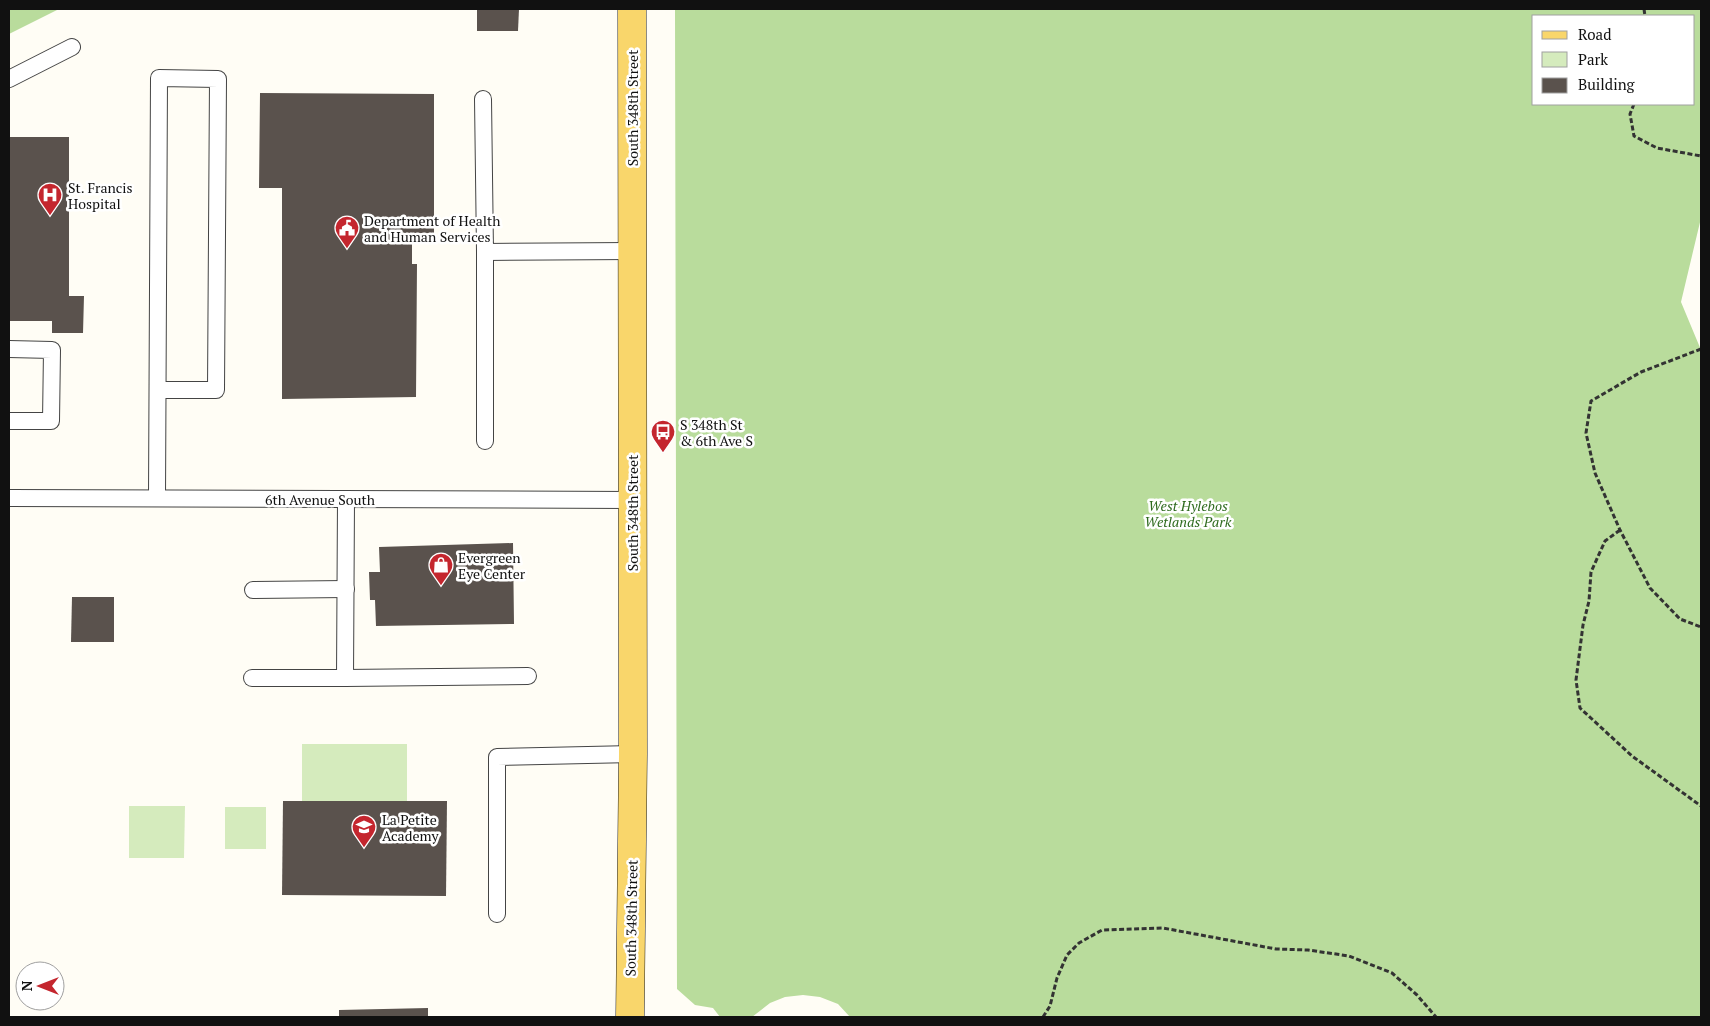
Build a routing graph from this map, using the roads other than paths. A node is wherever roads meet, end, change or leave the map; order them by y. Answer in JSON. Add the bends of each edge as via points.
{"nodes":[{"id":1,"x":632,"y":9,"type":"edge"},
{"id":2,"x":72,"y":47,"type":"dead end"},
{"id":3,"x":9,"y":79,"type":"edge"},
{"id":4,"x":483,"y":99,"type":"dead end"},
{"id":5,"x":632,"y":251,"type":"junction"},
{"id":6,"x":485,"y":252,"type":"junction"},
{"id":7,"x":9,"y":348,"type":"edge"},
{"id":8,"x":158,"y":390,"type":"junction"},
{"id":9,"x":9,"y":421,"type":"edge"},
{"id":10,"x":485,"y":441,"type":"dead end"},
{"id":11,"x":9,"y":498,"type":"edge"},
{"id":12,"x":157,"y":498,"type":"junction"},
{"id":13,"x":346,"y":499,"type":"junction"},
{"id":14,"x":632,"y":500,"type":"junction"},
{"id":15,"x":346,"y":589,"type":"junction"},
{"id":16,"x":253,"y":590,"type":"dead end"},
{"id":17,"x":528,"y":676,"type":"dead end"},
{"id":18,"x":252,"y":678,"type":"dead end"},
{"id":19,"x":345,"y":678,"type":"junction"},
{"id":20,"x":633,"y":754,"type":"junction"},
{"id":21,"x":497,"y":914,"type":"dead end"},
{"id":22,"x":630,"y":1017,"type":"edge"}],
"edges":[{"from":1,"to":5,"type":"main road","name":"South 348th Street"},
{"from":2,"to":3,"type":"lane"},
{"from":4,"to":6,"type":"lane"},
{"from":5,"to":6,"type":"lane"},
{"from":5,"to":14,"type":"main road","name":"South 348th Street"},
{"from":6,"to":10,"type":"lane"},
{"from":7,"to":9,"type":"lane","via":[[52,350],[51,421]]},
{"from":8,"to":8,"type":"lane","via":[[159,78],[218,79],[216,390]]},
{"from":8,"to":12,"type":"lane"},
{"from":11,"to":12,"type":"lane","name":"6th Avenue South"},
{"from":12,"to":13,"type":"lane","name":"6th Avenue South"},
{"from":13,"to":14,"type":"lane","name":"6th Avenue South"},
{"from":13,"to":15,"type":"lane"},
{"from":14,"to":20,"type":"main road","name":"South 348th Street"},
{"from":15,"to":16,"type":"lane"},
{"from":15,"to":19,"type":"lane"},
{"from":17,"to":19,"type":"lane"},
{"from":18,"to":19,"type":"lane"},
{"from":20,"to":21,"type":"lane","via":[[497,757]]},
{"from":20,"to":22,"type":"main road","name":"South 348th Street"}]}
